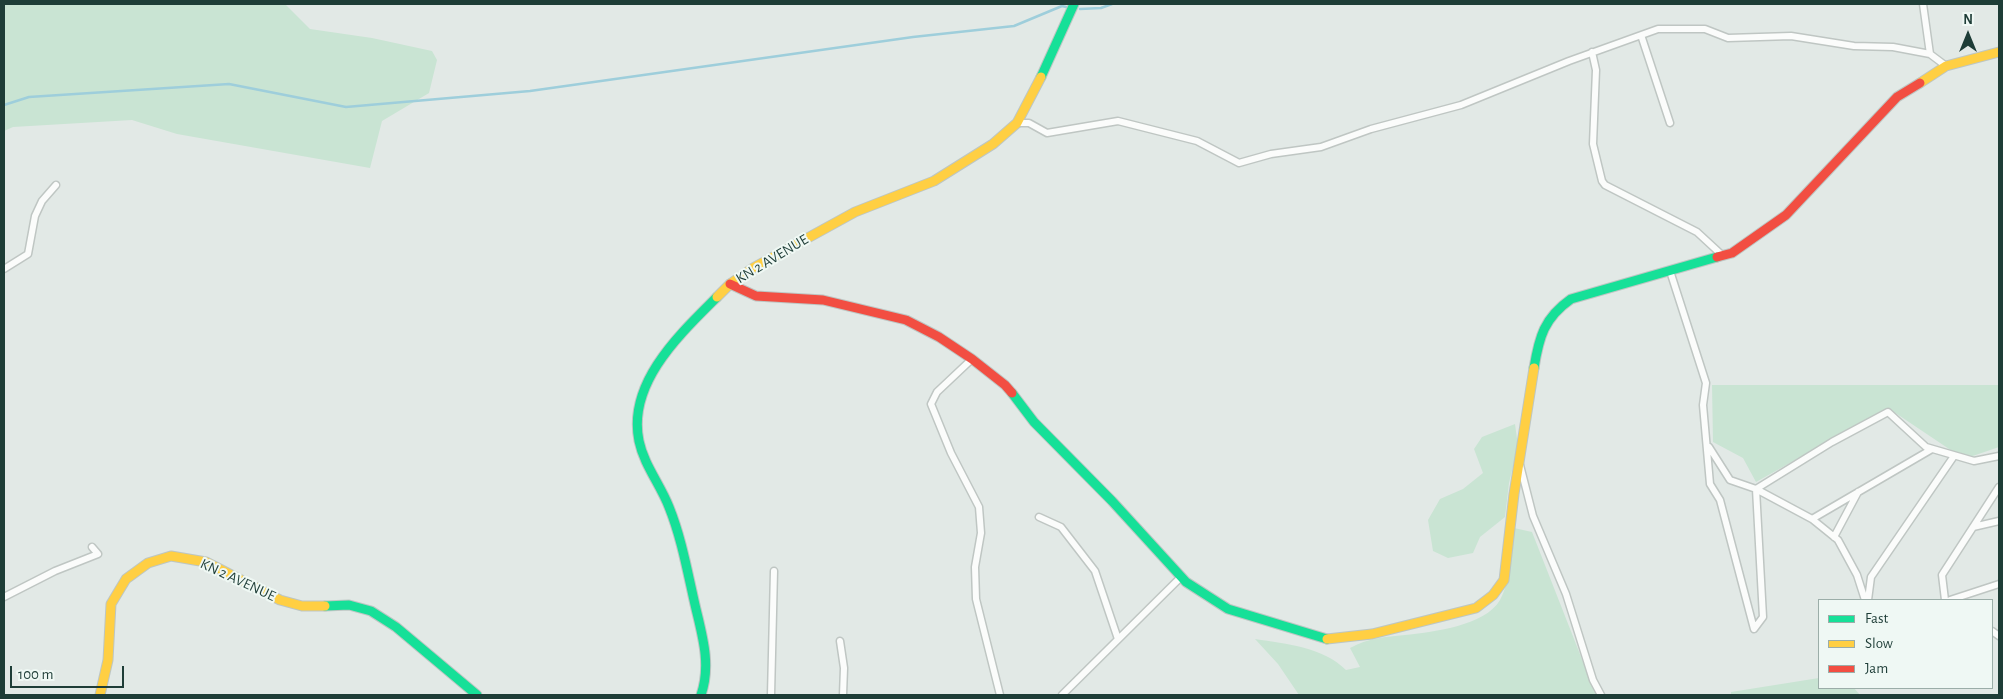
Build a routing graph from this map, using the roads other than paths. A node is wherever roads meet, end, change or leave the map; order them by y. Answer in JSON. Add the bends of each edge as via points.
{"nodes":[{"id":1,"x":1074,"y":4,"type":"edge"},
{"id":2,"x":1924,"y":4,"type":"edge"},
{"id":3,"x":1641,"y":35,"type":"junction"},
{"id":4,"x":1592,"y":52,"type":"junction"},
{"id":5,"x":1999,"y":52,"type":"edge"},
{"id":6,"x":1930,"y":54,"type":"junction"},
{"id":7,"x":1946,"y":66,"type":"junction"},
{"id":8,"x":1017,"y":123,"type":"junction"},
{"id":9,"x":1670,"y":123,"type":"dead end"},
{"id":10,"x":56,"y":185,"type":"dead end"},
{"id":11,"x":1723,"y":256,"type":"junction"},
{"id":12,"x":4,"y":269,"type":"edge"},
{"id":13,"x":1670,"y":271,"type":"junction"},
{"id":14,"x":730,"y":284,"type":"junction"},
{"id":15,"x":972,"y":359,"type":"junction"},
{"id":16,"x":1708,"y":446,"type":"junction"},
{"id":17,"x":1932,"y":449,"type":"junction"},
{"id":18,"x":1954,"y":456,"type":"junction"},
{"id":19,"x":1999,"y":456,"type":"edge"},
{"id":20,"x":1519,"y":461,"type":"junction"},
{"id":21,"x":1999,"y":487,"type":"edge"},
{"id":22,"x":1756,"y":489,"type":"junction"},
{"id":23,"x":1859,"y":491,"type":"junction"},
{"id":24,"x":1039,"y":517,"type":"dead end"},
{"id":25,"x":1812,"y":519,"type":"junction"},
{"id":26,"x":1999,"y":520,"type":"edge"},
{"id":27,"x":1973,"y":527,"type":"junction"},
{"id":28,"x":1834,"y":537,"type":"junction"},
{"id":29,"x":92,"y":547,"type":"dead end"},
{"id":30,"x":774,"y":571,"type":"dead end"},
{"id":31,"x":1181,"y":577,"type":"junction"},
{"id":32,"x":1999,"y":584,"type":"edge"},
{"id":33,"x":4,"y":597,"type":"edge"},
{"id":34,"x":1866,"y":599,"type":"edge"},
{"id":35,"x":1866,"y":599,"type":"edge"},
{"id":36,"x":1946,"y":599,"type":"edge"},
{"id":37,"x":1953,"y":599,"type":"edge"},
{"id":38,"x":1118,"y":639,"type":"junction"},
{"id":39,"x":840,"y":641,"type":"dead end"},
{"id":40,"x":100,"y":695,"type":"edge"},
{"id":41,"x":477,"y":695,"type":"edge"},
{"id":42,"x":701,"y":695,"type":"edge"},
{"id":43,"x":771,"y":695,"type":"edge"},
{"id":44,"x":843,"y":695,"type":"edge"},
{"id":45,"x":1000,"y":695,"type":"edge"},
{"id":46,"x":1062,"y":695,"type":"edge"},
{"id":47,"x":1601,"y":695,"type":"edge"}],
"edges":[{"from":1,"to":8,"type":"street","name":"KN 2 AVENUE","via":[[1055,50]]},
{"from":2,"to":6,"type":"street"},
{"from":3,"to":4,"type":"street"},
{"from":3,"to":6,"type":"street","via":[[1658,29],[1705,29],[1728,38],[1792,36]]},
{"from":3,"to":9,"type":"street"},
{"from":4,"to":8,"type":"street","via":[[1461,105],[1371,129],[1321,147],[1271,154],[1245,163],[1197,141],[1118,121],[1047,132],[1029,123]]},
{"from":4,"to":11,"type":"street","via":[[1596,70],[1593,144],[1602,181],[1697,232]]},
{"from":5,"to":7,"type":"street"},
{"from":6,"to":7,"type":"street"},
{"from":7,"to":11,"type":"street","via":[[1897,98],[1786,216],[1758,237]]},
{"from":8,"to":14,"type":"street","name":"KN 2 AVENUE","via":[[993,144],[934,181],[855,212],[775,255]]},
{"from":10,"to":12,"type":"street","via":[[42,201],[35,216],[28,254]]},
{"from":11,"to":13,"type":"street"},
{"from":13,"to":16,"type":"street","via":[[1706,383],[1703,405]]},
{"from":13,"to":20,"type":"street","via":[[1571,299],[1556,310],[1538,342]]},
{"from":14,"to":15,"type":"street","via":[[756,296],[823,300],[906,320]]},
{"from":14,"to":42,"type":"street","name":"KN 2 AVENUE","via":[[664,356],[646,385],[638,411],[639,440],[677,530],[702,634],[706,680]]},
{"from":15,"to":31,"type":"street","via":[[1005,385],[1034,422]]},
{"from":15,"to":45,"type":"street","via":[[937,392],[931,404],[951,453],[979,507],[981,533],[976,599]]},
{"from":16,"to":22,"type":"street","via":[[1730,480]]},
{"from":16,"to":22,"type":"street","via":[[1710,484],[1720,500],[1754,629],[1763,617]]},
{"from":17,"to":18,"type":"street"},
{"from":17,"to":22,"type":"street","via":[[1926,448],[1888,412]]},
{"from":17,"to":23,"type":"street"},
{"from":18,"to":19,"type":"street","via":[[1974,461]]},
{"from":18,"to":34,"type":"street","via":[[1871,577]]},
{"from":20,"to":31,"type":"street","via":[[1504,580],[1493,595],[1476,608],[1372,634],[1323,639],[1228,609]]},
{"from":20,"to":47,"type":"street","via":[[1533,516],[1566,594],[1592,680]]},
{"from":21,"to":27,"type":"street"},
{"from":22,"to":25,"type":"street"},
{"from":23,"to":25,"type":"street"},
{"from":23,"to":28,"type":"street"},
{"from":24,"to":38,"type":"street","via":[[1061,527],[1095,571]]},
{"from":25,"to":28,"type":"street"},
{"from":26,"to":27,"type":"street"},
{"from":27,"to":36,"type":"street","via":[[1942,574]]},
{"from":28,"to":35,"type":"street","via":[[1857,575]]},
{"from":29,"to":33,"type":"street","via":[[98,554],[55,570]]},
{"from":30,"to":43,"type":"street"},
{"from":31,"to":38,"type":"street"},
{"from":32,"to":37,"type":"street"},
{"from":38,"to":46,"type":"street"},
{"from":39,"to":44,"type":"street"},
{"from":40,"to":41,"type":"street","name":"KN 2 AVENUE","via":[[108,660],[111,604],[126,579],[148,563],[171,556],[206,562],[280,600],[302,606],[349,605],[371,611],[396,627]]}]}
